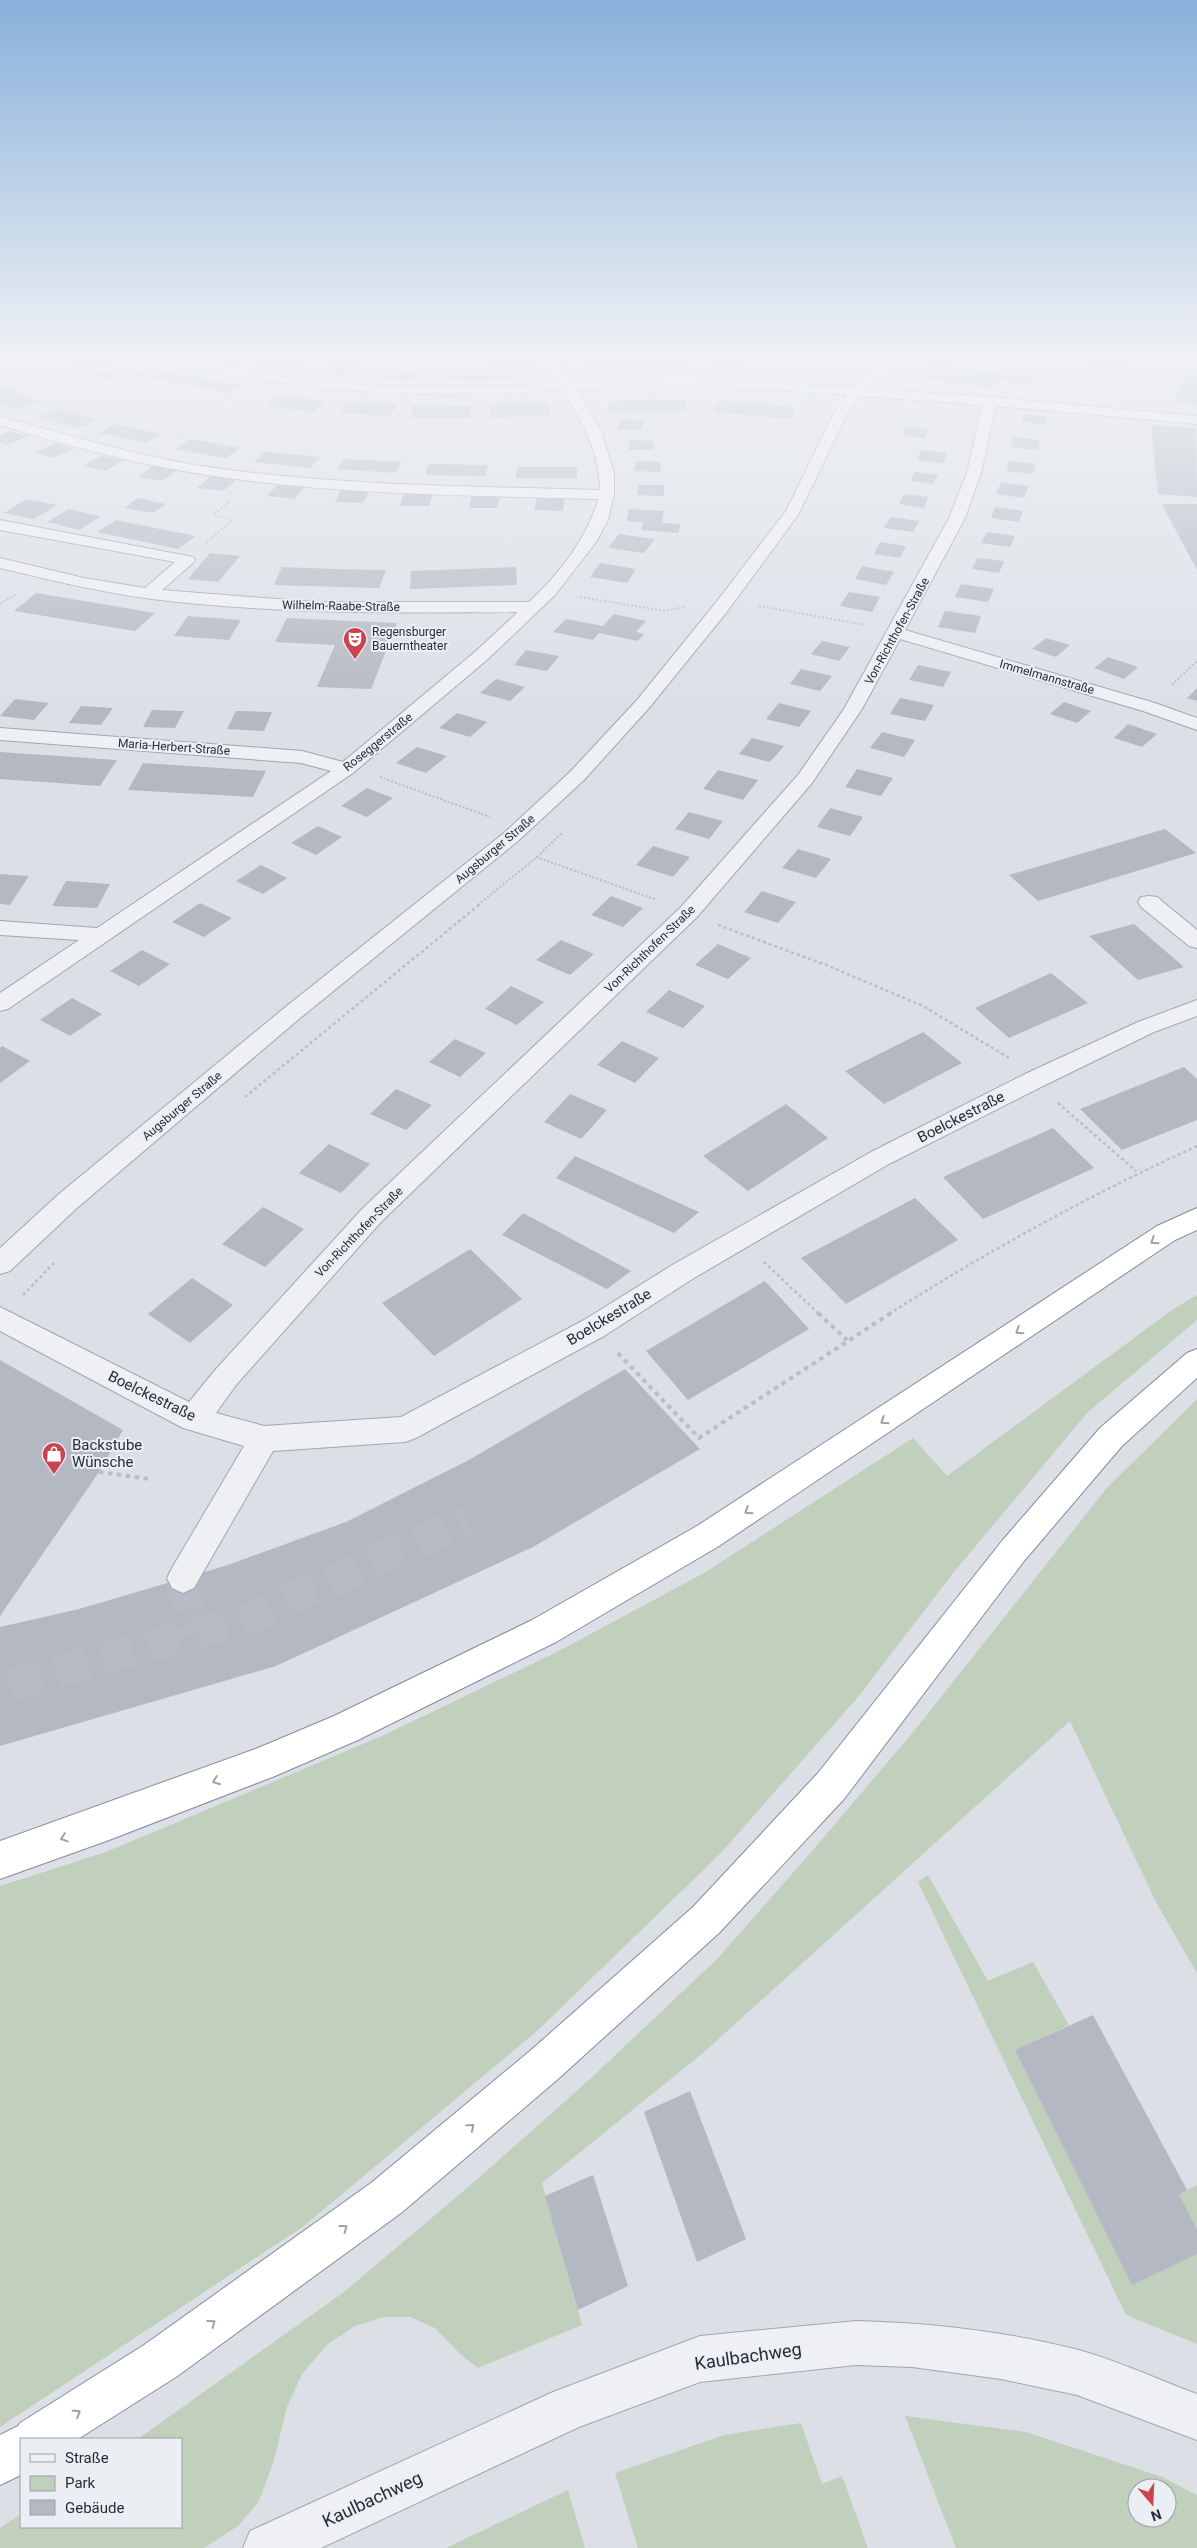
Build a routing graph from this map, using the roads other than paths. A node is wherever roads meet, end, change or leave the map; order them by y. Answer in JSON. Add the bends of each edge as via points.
{"nodes":[{"id":1,"x":233,"y":473,"type":"edge"},
{"id":2,"x":607,"y":473,"type":"edge"},
{"id":3,"x":811,"y":473,"type":"edge"},
{"id":4,"x":974,"y":473,"type":"edge"},
{"id":5,"x":607,"y":495,"type":"junction"},
{"id":6,"x":0,"y":525,"type":"edge"},
{"id":7,"x":0,"y":563,"type":"edge"},
{"id":8,"x":149,"y":592,"type":"junction"},
{"id":9,"x":533,"y":608,"type":"junction"},
{"id":10,"x":897,"y":633,"type":"junction"},
{"id":11,"x":1197,"y":724,"type":"edge"},
{"id":12,"x":0,"y":734,"type":"edge"},
{"id":13,"x":346,"y":769,"type":"junction"},
{"id":14,"x":1149,"y":902,"type":"dead end"},
{"id":15,"x":0,"y":928,"type":"edge"},
{"id":16,"x":99,"y":935,"type":"junction"},
{"id":17,"x":1197,"y":941,"type":"edge"},
{"id":18,"x":0,"y":1004,"type":"edge"},
{"id":19,"x":1197,"y":1007,"type":"edge"},
{"id":20,"x":1197,"y":1218,"type":"edge"},
{"id":21,"x":0,"y":1264,"type":"edge"},
{"id":22,"x":0,"y":1318,"type":"edge"},
{"id":23,"x":1197,"y":1361,"type":"edge"},
{"id":24,"x":194,"y":1418,"type":"junction"},
{"id":25,"x":264,"y":1439,"type":"junction"},
{"id":26,"x":183,"y":1578,"type":"tunnel mouth"},
{"id":27,"x":0,"y":1860,"type":"edge"},
{"id":28,"x":1197,"y":2417,"type":"edge"},
{"id":29,"x":38,"y":2438,"type":"edge"},
{"id":30,"x":20,"y":2449,"type":"edge"},
{"id":31,"x":0,"y":2462,"type":"edge"},
{"id":32,"x":268,"y":2548,"type":"edge"}],
"edges":[{"from":1,"to":5,"type":"street","via":[[393,488]]},
{"from":2,"to":5,"type":"street","name":"Roseggerstraße"},
{"from":3,"to":21,"type":"street","name":"Augsburger Straße","via":[[792,512],[727,599],[644,704],[576,776],[511,837],[284,1020],[68,1201]]},
{"from":4,"to":10,"type":"street","name":"Von-Richthofen-Straße","via":[[956,518]]},
{"from":5,"to":9,"type":"street","name":"Roseggerstraße","via":[[600,520],[588,542]]},
{"from":6,"to":8,"type":"street","via":[[187,560]]},
{"from":7,"to":8,"type":"street","name":"Wilhelm-Raabe-Straße","via":[[97,586]]},
{"from":8,"to":9,"type":"street","name":"Wilhelm-Raabe-Straße","via":[[215,601],[343,608]]},
{"from":9,"to":13,"type":"street","name":"Roseggerstraße"},
{"from":10,"to":11,"type":"street","name":"Immelmannstraße"},
{"from":10,"to":24,"type":"street","name":"Von-Richthofen-Straße","via":[[853,709],[805,779],[689,912],[372,1215],[226,1377]]},
{"from":12,"to":13,"type":"street","name":"Maria-Herbert-Straße","via":[[302,757]]},
{"from":13,"to":16,"type":"street","name":"Roseggerstraße"},
{"from":14,"to":17,"type":"street"},
{"from":15,"to":16,"type":"street"},
{"from":16,"to":18,"type":"street","name":"Roseggerstraße"},
{"from":19,"to":25,"type":"street","name":"Boelckestraße","via":[[1146,1027],[1034,1080],[880,1158],[740,1238],[594,1328],[405,1429]]},
{"from":20,"to":27,"type":"highway","one_way":true,"via":[[1166,1233],[708,1536],[544,1631],[346,1728],[270,1760],[110,1822]]},
{"from":22,"to":24,"type":"street","name":"Boelckestraße"},
{"from":29,"to":23,"type":"highway","one_way":true,"via":[[160,2361],[386,2198],[544,2065],[706,1920],[831,1786],[1013,1551],[1111,1437]]},
{"from":24,"to":25,"type":"street","name":"Boelckestraße"},
{"from":25,"to":26,"type":"street"},
{"from":28,"to":32,"type":"street","name":"Kaulbachweg","via":[[1077,2372],[1001,2356],[922,2346],[856,2343],[700,2359],[569,2408]]},
{"from":30,"to":31,"type":"highway"}]}
